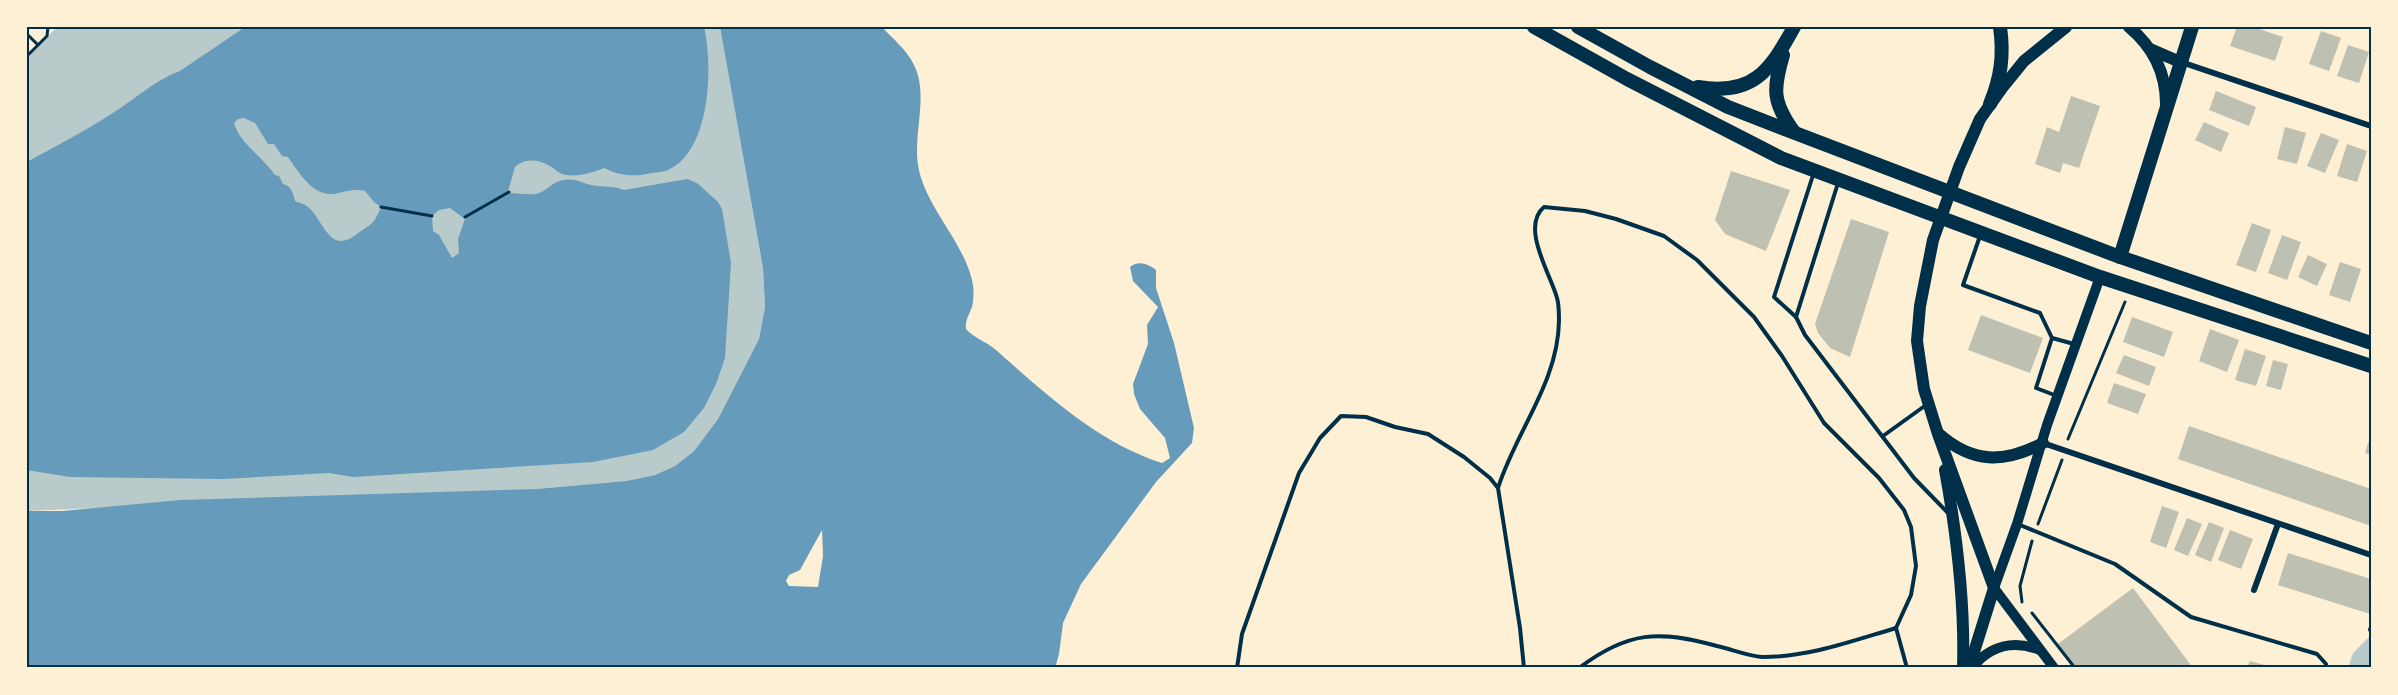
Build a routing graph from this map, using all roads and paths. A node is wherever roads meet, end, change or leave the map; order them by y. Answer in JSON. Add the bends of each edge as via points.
{"nodes":[{"id":1,"x":48,"y":27,"type":"edge"},
{"id":2,"x":1534,"y":27,"type":"edge"},
{"id":3,"x":1578,"y":27,"type":"edge"},
{"id":4,"x":2000,"y":27,"type":"edge"},
{"id":5,"x":2066,"y":27,"type":"edge"},
{"id":6,"x":2129,"y":27,"type":"edge"},
{"id":7,"x":2192,"y":27,"type":"edge"},
{"id":8,"x":1791,"y":33,"type":"edge"},
{"id":9,"x":27,"y":34,"type":"edge"},
{"id":10,"x":38,"y":45,"type":"junction"},
{"id":11,"x":2148,"y":48,"type":"junction"},
{"id":12,"x":27,"y":56,"type":"edge"},
{"id":13,"x":2180,"y":62,"type":"junction"},
{"id":14,"x":1687,"y":85,"type":"junction"},
{"id":15,"x":1990,"y":104,"type":"junction"},
{"id":16,"x":2166,"y":108,"type":"junction"},
{"id":17,"x":2371,"y":126,"type":"edge"},
{"id":18,"x":1795,"y":133,"type":"junction"},
{"id":19,"x":1815,"y":170,"type":"junction"},
{"id":20,"x":1839,"y":180,"type":"junction"},
{"id":21,"x":509,"y":192,"type":"dead end"},
{"id":22,"x":381,"y":207,"type":"dead end"},
{"id":23,"x":432,"y":216,"type":"dead end"},
{"id":24,"x":465,"y":217,"type":"dead end"},
{"id":25,"x":1981,"y":233,"type":"junction"},
{"id":26,"x":2120,"y":257,"type":"junction"},
{"id":27,"x":2100,"y":277,"type":"junction"},
{"id":28,"x":2125,"y":302,"type":"dead end"},
{"id":29,"x":1796,"y":317,"type":"junction"},
{"id":30,"x":2052,"y":338,"type":"junction"},
{"id":31,"x":2371,"y":343,"type":"edge"},
{"id":32,"x":2076,"y":345,"type":"junction"},
{"id":33,"x":2371,"y":366,"type":"edge"},
{"id":34,"x":2057,"y":396,"type":"junction"},
{"id":35,"x":1929,"y":403,"type":"junction"},
{"id":36,"x":1938,"y":434,"type":"junction"},
{"id":37,"x":1883,"y":436,"type":"junction"},
{"id":38,"x":2043,"y":443,"type":"junction"},
{"id":39,"x":2065,"y":451,"type":"junction"},
{"id":40,"x":1498,"y":488,"type":"junction"},
{"id":41,"x":1953,"y":519,"type":"junction"},
{"id":42,"x":2017,"y":524,"type":"junction"},
{"id":43,"x":2278,"y":524,"type":"junction"},
{"id":44,"x":2035,"y":532,"type":"junction"},
{"id":45,"x":2371,"y":555,"type":"edge"},
{"id":46,"x":1994,"y":588,"type":"junction"},
{"id":47,"x":2254,"y":590,"type":"dead end"},
{"id":48,"x":1896,"y":628,"type":"junction"},
{"id":49,"x":2040,"y":651,"type":"junction"},
{"id":50,"x":1237,"y":668,"type":"edge"},
{"id":51,"x":1524,"y":668,"type":"edge"},
{"id":52,"x":1579,"y":668,"type":"edge"},
{"id":53,"x":1907,"y":668,"type":"edge"},
{"id":54,"x":1963,"y":668,"type":"edge"},
{"id":55,"x":1970,"y":668,"type":"edge"},
{"id":56,"x":2054,"y":668,"type":"edge"},
{"id":57,"x":2075,"y":668,"type":"edge"},
{"id":58,"x":2326,"y":668,"type":"edge"}],
"edges":[{"from":1,"to":10,"type":"path","via":[[47,36]]},
{"from":2,"to":19,"type":"highway","via":[[1781,158]]},
{"from":3,"to":14,"type":"highway"},
{"from":4,"to":15,"type":"highway","via":[[2001,69]]},
{"from":5,"to":15,"type":"main road","via":[[2024,61]]},
{"from":6,"to":11,"type":"main road"},
{"from":7,"to":13,"type":"highway"},
{"from":8,"to":14,"type":"highway","via":[[1772,65],[1748,84],[1718,90]]},
{"from":8,"to":18,"type":"highway","via":[[1778,73],[1777,104]]},
{"from":9,"to":10,"type":"path"},
{"from":10,"to":12,"type":"path"},
{"from":11,"to":13,"type":"main road"},
{"from":11,"to":16,"type":"main road","via":[[2162,70]]},
{"from":13,"to":16,"type":"highway"},
{"from":13,"to":17,"type":"street"},
{"from":14,"to":18,"type":"highway","via":[[1728,107]]},
{"from":15,"to":35,"type":"main road","via":[[1959,167],[1933,240],[1925,276],[1917,341]]},
{"from":16,"to":26,"type":"highway"},
{"from":18,"to":26,"type":"highway"},
{"from":19,"to":20,"type":"highway"},
{"from":19,"to":29,"type":"lane","via":[[1774,297]]},
{"from":20,"to":25,"type":"highway"},
{"from":20,"to":29,"type":"lane"},
{"from":21,"to":24,"type":"path"},
{"from":22,"to":23,"type":"path"},
{"from":25,"to":27,"type":"highway"},
{"from":25,"to":30,"type":"lane","via":[[1963,285],[2040,313]]},
{"from":26,"to":31,"type":"highway"},
{"from":27,"to":32,"type":"main road"},
{"from":27,"to":33,"type":"highway"},
{"from":28,"to":39,"type":"path"},
{"from":29,"to":37,"type":"lane","via":[[1805,335]]},
{"from":30,"to":32,"type":"lane"},
{"from":30,"to":34,"type":"lane","via":[[2036,388]]},
{"from":32,"to":34,"type":"main road"},
{"from":34,"to":38,"type":"main road"},
{"from":35,"to":36,"type":"main road"},
{"from":35,"to":37,"type":"lane"},
{"from":36,"to":38,"type":"main road","via":[[1954,447],[1991,458],[2008,458]]},
{"from":36,"to":41,"type":"main road"},
{"from":36,"to":46,"type":"main road"},
{"from":37,"to":41,"type":"lane","via":[[1914,478]]},
{"from":38,"to":39,"type":"street"},
{"from":38,"to":42,"type":"main road"},
{"from":39,"to":43,"type":"street"},
{"from":39,"to":44,"type":"path"},
{"from":40,"to":48,"type":"lane","via":[[1535,408],[1556,349],[1558,299],[1537,244],[1538,212],[1544,207],[1616,219],[1664,236],[1697,260],[1754,317],[1824,423],[1880,478],[1904,510],[1911,527],[1916,566],[1911,595]]},
{"from":40,"to":50,"type":"lane","via":[[1464,457],[1428,434],[1366,417],[1341,417],[1320,438],[1299,473],[1246,624]]},
{"from":40,"to":51,"type":"lane"},
{"from":41,"to":54,"type":"main road","via":[[1964,621]]},
{"from":42,"to":44,"type":"lane"},
{"from":42,"to":46,"type":"main road"},
{"from":43,"to":45,"type":"street"},
{"from":43,"to":47,"type":"street"},
{"from":44,"to":57,"type":"path","via":[[2020,586],[2021,601]]},
{"from":44,"to":58,"type":"lane","via":[[2115,564],[2191,617],[2317,654]]},
{"from":46,"to":49,"type":"main road"},
{"from":46,"to":55,"type":"main road"},
{"from":48,"to":52,"type":"lane","via":[[1829,649],[1760,657],[1667,635],[1638,636],[1602,651]]},
{"from":48,"to":53,"type":"lane"},
{"from":49,"to":55,"type":"main road","via":[[2021,644],[2009,645],[1984,655]]},
{"from":49,"to":56,"type":"main road"}]}
